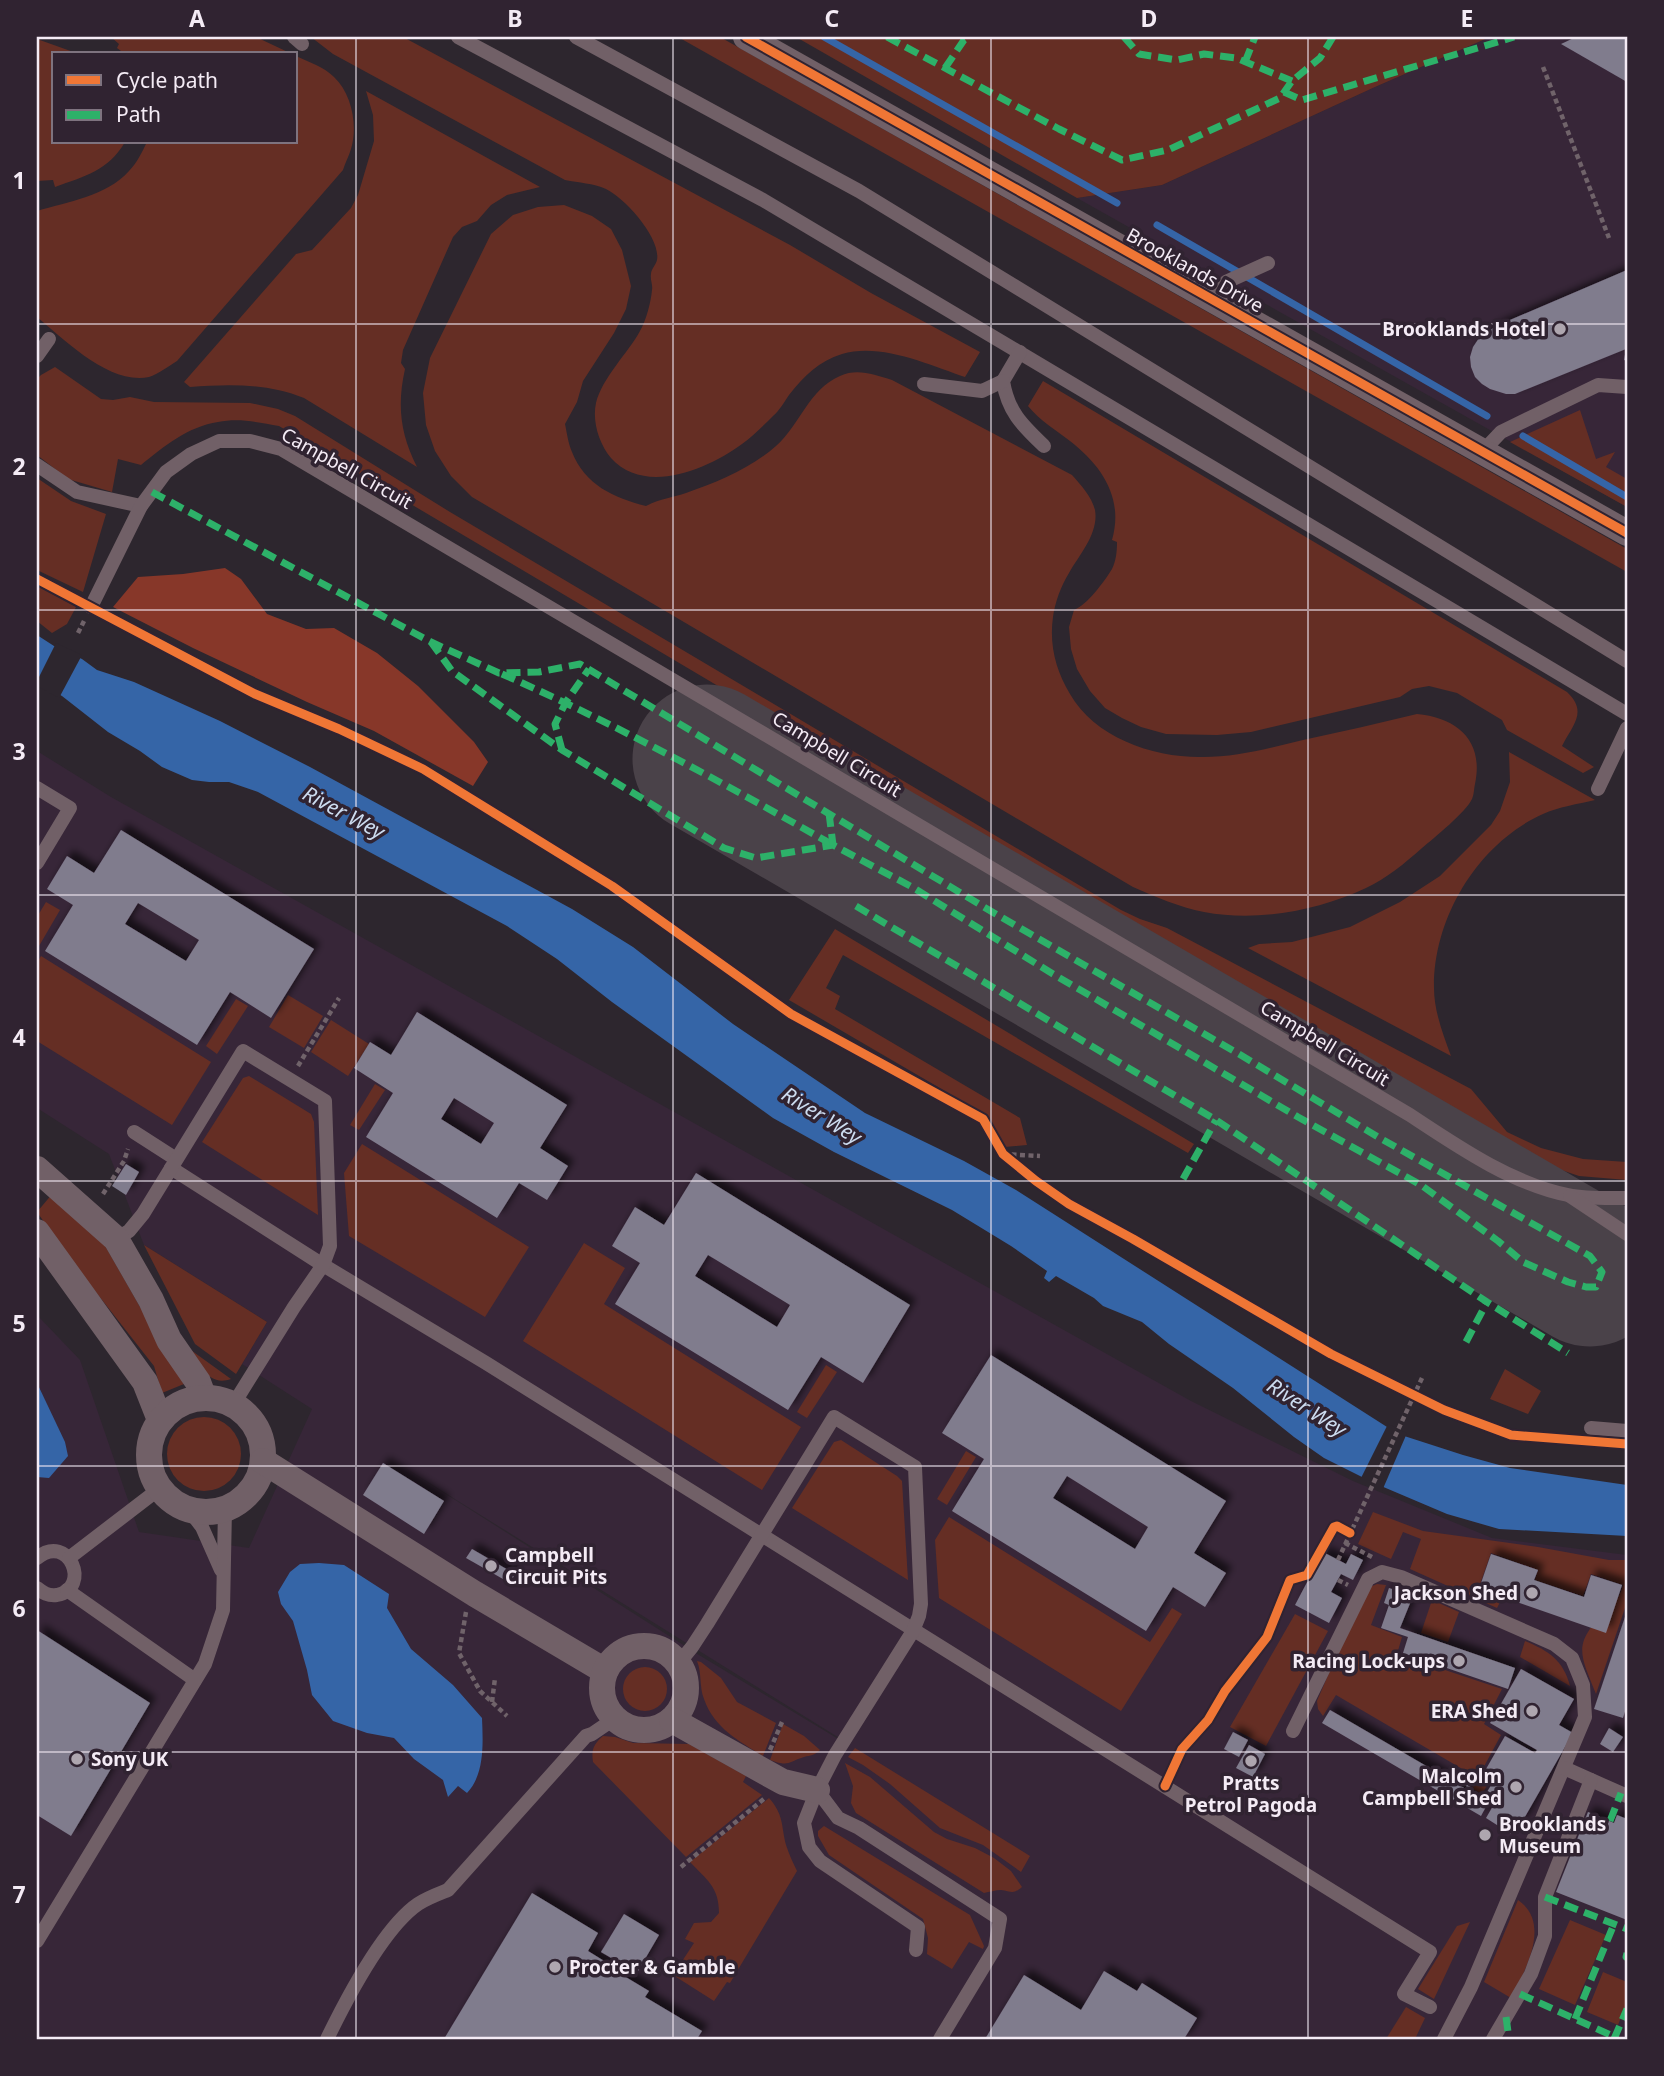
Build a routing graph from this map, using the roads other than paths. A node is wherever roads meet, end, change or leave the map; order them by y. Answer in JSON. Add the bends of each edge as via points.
{"nodes":[{"id":1,"x":457,"y":37,"type":"edge"},
{"id":2,"x":576,"y":37,"type":"edge"},
{"id":3,"x":746,"y":37,"type":"edge"},
{"id":4,"x":1268,"y":263,"type":"dead end"},
{"id":5,"x":1220,"y":291,"type":"junction"},
{"id":6,"x":50,"y":339,"type":"dead end"},
{"id":7,"x":1020,"y":352,"type":"junction"},
{"id":8,"x":37,"y":356,"type":"edge"},
{"id":9,"x":1003,"y":382,"type":"junction"},
{"id":10,"x":924,"y":384,"type":"dead end"},
{"id":11,"x":1627,"y":387,"type":"edge"},
{"id":12,"x":1492,"y":442,"type":"junction"},
{"id":13,"x":1044,"y":446,"type":"dead end"},
{"id":14,"x":37,"y":465,"type":"edge"},
{"id":15,"x":141,"y":506,"type":"junction"},
{"id":16,"x":1627,"y":533,"type":"edge"},
{"id":17,"x":91,"y":607,"type":"dead end"},
{"id":18,"x":1627,"y":661,"type":"edge"},
{"id":19,"x":1627,"y":714,"type":"edge"},
{"id":20,"x":1627,"y":728,"type":"edge"},
{"id":21,"x":37,"y":788,"type":"edge"},
{"id":22,"x":1598,"y":789,"type":"dead end"},
{"id":23,"x":37,"y":863,"type":"edge"},
{"id":24,"x":133,"y":1137,"type":"road end"},
{"id":25,"x":173,"y":1164,"type":"junction"},
{"id":26,"x":41,"y":1181,"type":"edge"},
{"id":27,"x":1568,"y":1195,"type":"junction"},
{"id":28,"x":1627,"y":1198,"type":"edge"},
{"id":29,"x":37,"y":1232,"type":"edge"},
{"id":30,"x":1627,"y":1234,"type":"edge"},
{"id":31,"x":116,"y":1239,"type":"junction"},
{"id":32,"x":323,"y":1265,"type":"junction"},
{"id":33,"x":204,"y":1398,"type":"junction"},
{"id":34,"x":233,"y":1405,"type":"junction"},
{"id":35,"x":160,"y":1420,"type":"junction"},
{"id":36,"x":1591,"y":1428,"type":"dead end"},
{"id":37,"x":1627,"y":1431,"type":"edge"},
{"id":38,"x":263,"y":1461,"type":"junction"},
{"id":39,"x":159,"y":1489,"type":"junction"},
{"id":40,"x":225,"y":1509,"type":"junction"},
{"id":41,"x":189,"y":1510,"type":"junction"},
{"id":42,"x":761,"y":1535,"type":"junction"},
{"id":43,"x":37,"y":1558,"type":"edge"},
{"id":44,"x":69,"y":1558,"type":"junction"},
{"id":45,"x":223,"y":1574,"type":"junction"},
{"id":46,"x":37,"y":1588,"type":"edge"},
{"id":47,"x":67,"y":1590,"type":"junction"},
{"id":48,"x":913,"y":1630,"type":"junction"},
{"id":49,"x":678,"y":1664,"type":"junction"},
{"id":50,"x":605,"y":1671,"type":"junction"},
{"id":51,"x":195,"y":1680,"type":"junction"},
{"id":52,"x":614,"y":1719,"type":"junction"},
{"id":53,"x":672,"y":1720,"type":"junction"},
{"id":54,"x":1293,"y":1731,"type":"dead end"},
{"id":55,"x":1563,"y":1768,"type":"junction"},
{"id":56,"x":1591,"y":1780,"type":"junction"},
{"id":57,"x":817,"y":1790,"type":"junction"},
{"id":58,"x":1627,"y":1796,"type":"edge"},
{"id":59,"x":37,"y":1941,"type":"edge"},
{"id":60,"x":916,"y":1950,"type":"dead end"},
{"id":61,"x":1430,"y":2007,"type":"dead end"},
{"id":62,"x":327,"y":2039,"type":"edge"},
{"id":63,"x":940,"y":2039,"type":"edge"},
{"id":64,"x":1444,"y":2039,"type":"edge"},
{"id":65,"x":1493,"y":2039,"type":"edge"}],
"edges":[{"from":1,"to":7,"type":"lane","via":[[763,200]]},
{"from":2,"to":18,"type":"lane","via":[[859,191]]},
{"from":3,"to":5,"type":"street","name":"Brooklands Drive"},
{"from":4,"to":5,"type":"lane"},
{"from":5,"to":12,"type":"street","name":"Brooklands Drive"},
{"from":6,"to":8,"type":"lane"},
{"from":7,"to":9,"type":"lane"},
{"from":7,"to":19,"type":"lane"},
{"from":9,"to":10,"type":"lane","via":[[982,391]]},
{"from":9,"to":13,"type":"lane","via":[[1006,400],[1020,424]]},
{"from":11,"to":12,"type":"lane","via":[[1598,385],[1525,419]]},
{"from":12,"to":16,"type":"street","name":"Brooklands Drive"},
{"from":14,"to":15,"type":"lane","via":[[77,492]]},
{"from":15,"to":17,"type":"lane","name":"Campbell Circuit"},
{"from":15,"to":27,"type":"lane","name":"Campbell Circuit","via":[[166,472],[219,441],[250,441],[281,449],[1465,1151],[1527,1182]]},
{"from":20,"to":22,"type":"lane"},
{"from":21,"to":23,"type":"lane","via":[[71,808]]},
{"from":24,"to":25,"type":"lane"},
{"from":25,"to":31,"type":"lane","via":[[143,1214]]},
{"from":25,"to":32,"type":"lane"},
{"from":25,"to":32,"type":"lane","via":[[243,1051],[325,1101],[330,1246]]},
{"from":26,"to":31,"type":"street"},
{"from":27,"to":28,"type":"lane","name":"Campbell Circuit"},
{"from":27,"to":30,"type":"lane"},
{"from":29,"to":35,"type":"street","via":[[145,1382]]},
{"from":31,"to":33,"type":"street"},
{"from":32,"to":34,"type":"lane"},
{"from":32,"to":42,"type":"lane"},
{"from":33,"to":34,"type":"street"},
{"from":33,"to":35,"type":"street","via":[[187,1401]]},
{"from":34,"to":38,"type":"street","via":[[244,1412],[259,1434]]},
{"from":35,"to":39,"type":"street","via":[[148,1455]]},
{"from":36,"to":37,"type":"lane"},
{"from":38,"to":40,"type":"street","via":[[251,1490]]},
{"from":38,"to":50,"type":"street"},
{"from":39,"to":41,"type":"street"},
{"from":39,"to":44,"type":"lane"},
{"from":40,"to":41,"type":"street"},
{"from":40,"to":45,"type":"lane"},
{"from":41,"to":45,"type":"lane","via":[[202,1527]]},
{"from":42,"to":48,"type":"lane"},
{"from":42,"to":48,"type":"lane","via":[[834,1417],[915,1467],[921,1604]]},
{"from":42,"to":49,"type":"lane"},
{"from":43,"to":44,"type":"lane","via":[[50,1551]]},
{"from":44,"to":47,"type":"lane","via":[[75,1572]]},
{"from":45,"to":51,"type":"lane","via":[[223,1609]]},
{"from":46,"to":47,"type":"lane","via":[[53,1595]]},
{"from":47,"to":51,"type":"lane"},
{"from":48,"to":57,"type":"lane"},
{"from":48,"to":61,"type":"lane","via":[[1430,1952],[1404,1994]]},
{"from":49,"to":50,"type":"street","via":[[663,1650],[636,1646],[623,1651]]},
{"from":49,"to":53,"type":"street","via":[[686,1682],[685,1696]]},
{"from":50,"to":52,"type":"street","via":[[602,1697]]},
{"from":51,"to":59,"type":"lane"},
{"from":52,"to":53,"type":"street","via":[[636,1730],[661,1727]]},
{"from":52,"to":62,"type":"lane","via":[[586,1736],[448,1890],[419,1903],[399,1920],[360,1976]]},
{"from":53,"to":57,"type":"street","via":[[783,1783]]},
{"from":54,"to":55,"type":"lane","via":[[1368,1579],[1382,1572],[1554,1644],[1572,1658],[1583,1685],[1585,1717]]},
{"from":55,"to":56,"type":"lane"},
{"from":55,"to":64,"type":"lane","via":[[1471,1987]]},
{"from":56,"to":58,"type":"lane"},
{"from":56,"to":65,"type":"lane","via":[[1545,1896],[1545,1936],[1531,1974]]},
{"from":57,"to":60,"type":"lane","via":[[804,1823],[809,1847],[820,1861],[918,1927]]},
{"from":57,"to":63,"type":"lane","via":[[838,1818],[1000,1919],[995,1948]]}]}
